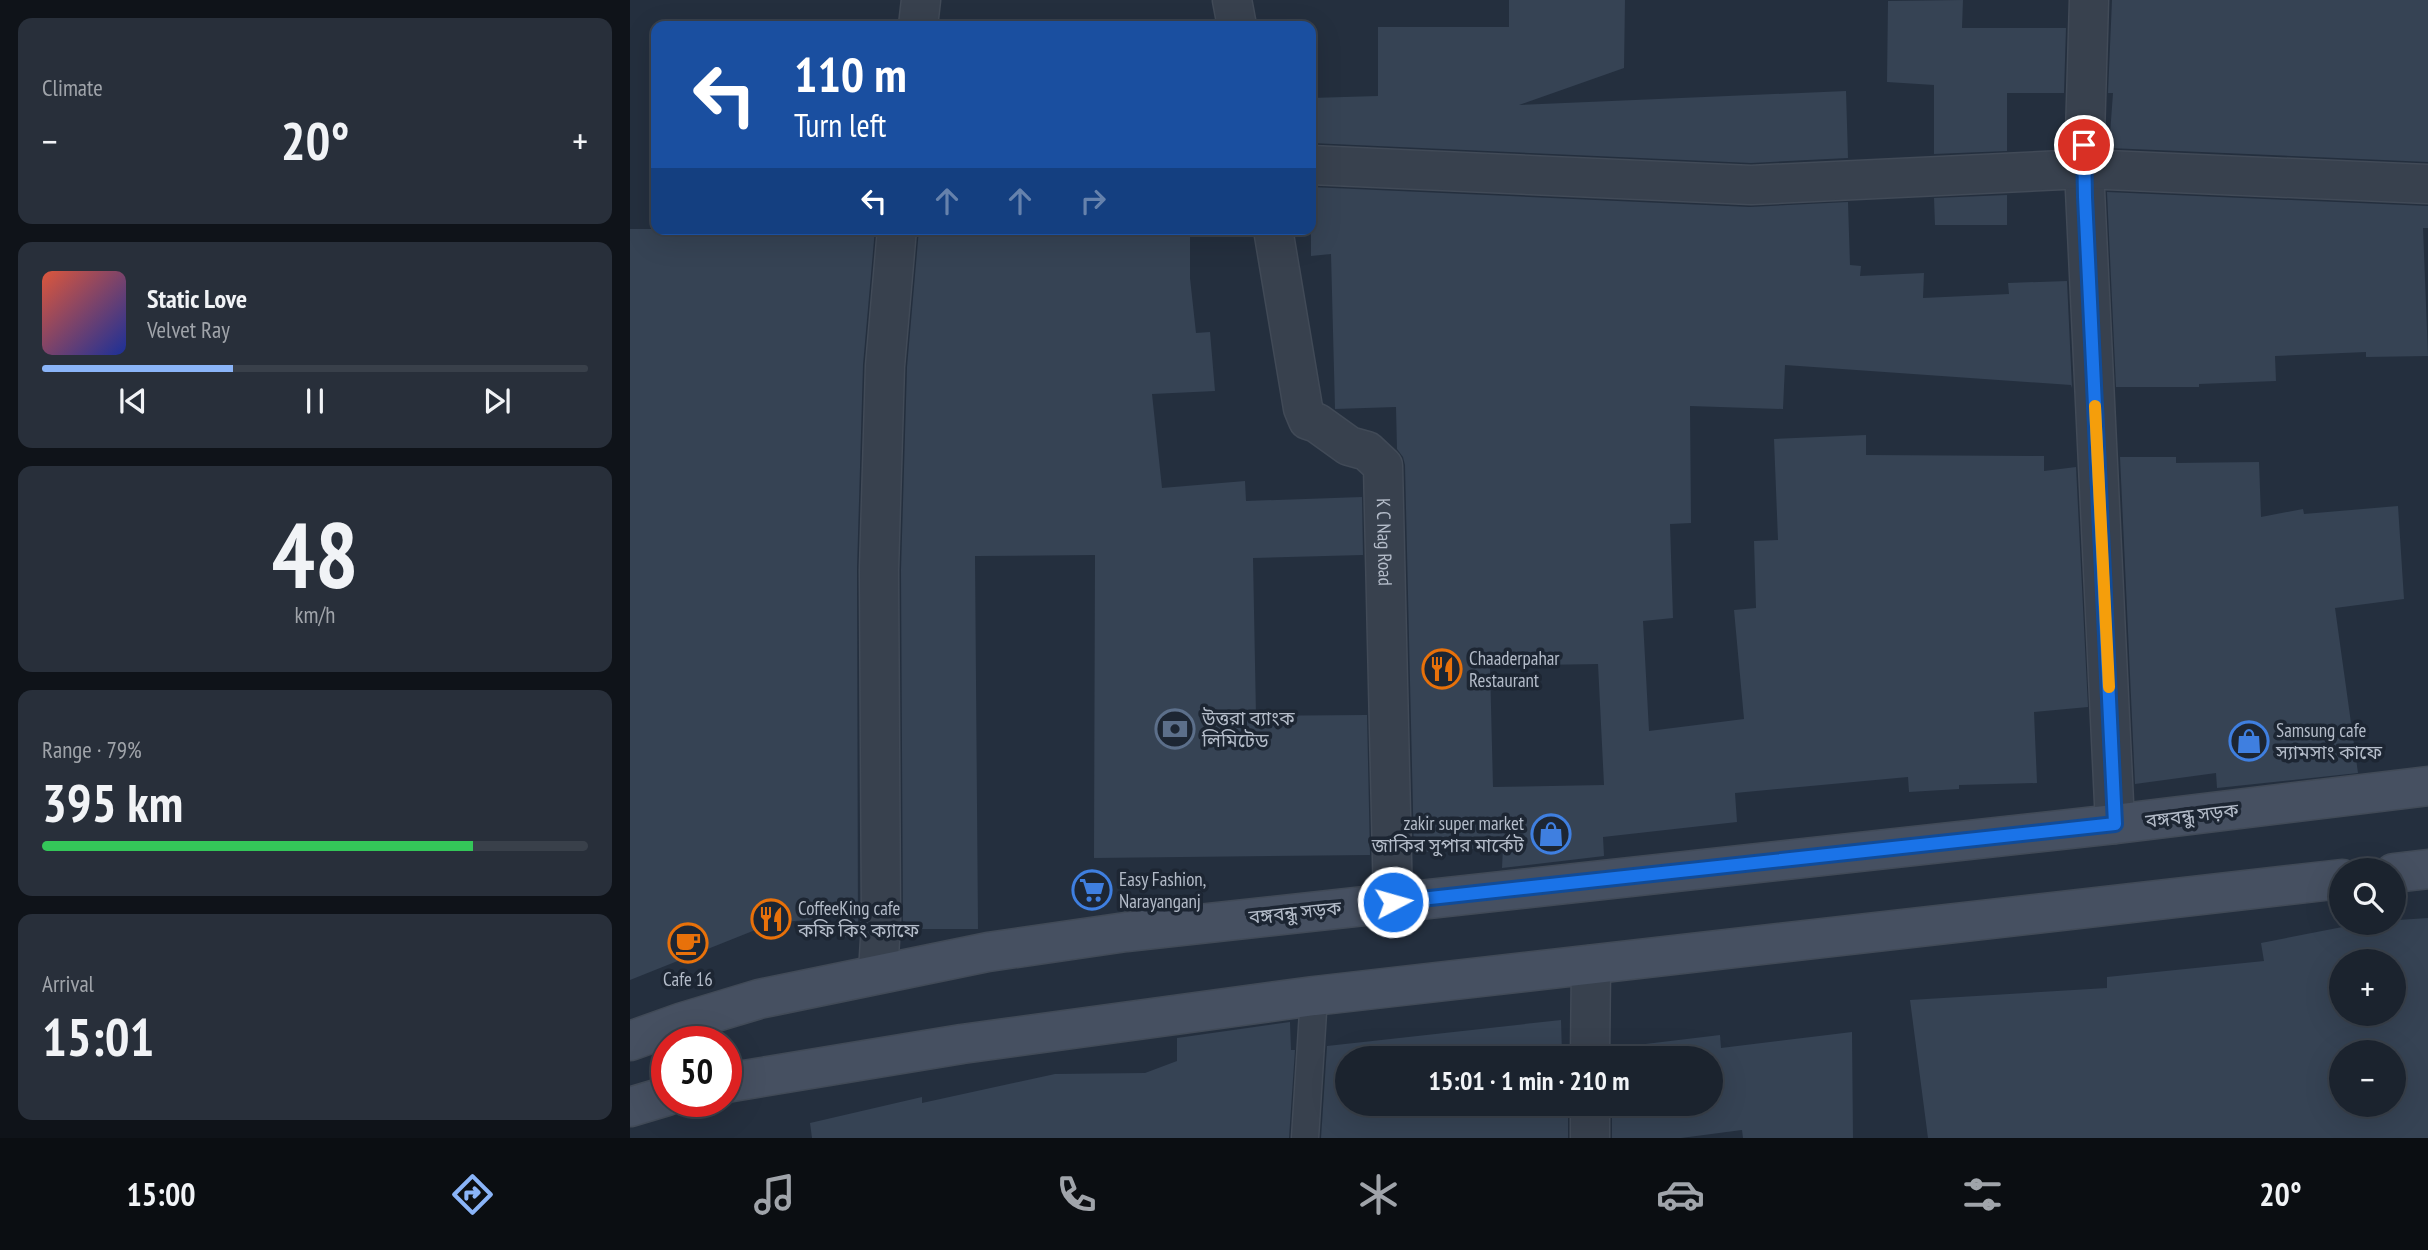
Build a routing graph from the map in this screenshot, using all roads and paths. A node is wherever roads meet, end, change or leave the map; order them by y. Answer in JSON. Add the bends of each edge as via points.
{"nodes":[{"id":1,"x":921,"y":0,"type":"edge"},
{"id":2,"x":1232,"y":0,"type":"edge"},
{"id":3,"x":2089,"y":0,"type":"edge"},
{"id":4,"x":919,"y":21,"type":"edge"},
{"id":5,"x":1236,"y":21,"type":"edge"},
{"id":6,"x":1316,"y":165,"type":"edge"},
{"id":7,"x":2084,"y":169,"type":"junction"},
{"id":8,"x":2428,"y":184,"type":"edge"},
{"id":9,"x":896,"y":235,"type":"edge"},
{"id":10,"x":1273,"y":235,"type":"edge"},
{"id":11,"x":2428,"y":786,"type":"edge"},
{"id":12,"x":2115,"y":824,"type":"junction"},
{"id":13,"x":2428,"y":869,"type":"edge"},
{"id":14,"x":2406,"y":872,"type":"edge"},
{"id":15,"x":2329,"y":880,"type":"edge"},
{"id":16,"x":1393,"y":902,"type":"junction"},
{"id":17,"x":1591,"y":965,"type":"junction"},
{"id":18,"x":878,"y":974,"type":"junction"},
{"id":19,"x":1314,"y":996,"type":"junction"},
{"id":20,"x":630,"y":1041,"type":"edge"},
{"id":21,"x":1590,"y":1046,"type":"edge"},
{"id":22,"x":742,"y":1080,"type":"edge"},
{"id":23,"x":651,"y":1101,"type":"edge"},
{"id":24,"x":630,"y":1107,"type":"edge"},
{"id":25,"x":1590,"y":1116,"type":"edge"},
{"id":26,"x":1305,"y":1138,"type":"edge"},
{"id":27,"x":1590,"y":1138,"type":"edge"}],
"edges":[{"from":1,"to":4,"type":"street"},
{"from":2,"to":5,"type":"street"},
{"from":3,"to":7,"type":"street"},
{"from":6,"to":7,"type":"street","via":[[1751,185]]},
{"from":7,"to":8,"type":"street"},
{"from":7,"to":12,"type":"street"},
{"from":9,"to":18,"type":"street","via":[[885,366],[879,570]]},
{"from":10,"to":16,"type":"street","name":"K C Nag Road","via":[[1308,420],[1349,446],[1367,451],[1383,466]]},
{"from":11,"to":12,"type":"main road","name":"বঙ্গবন্ধু সড়ক"},
{"from":12,"to":16,"type":"main road","name":"বঙ্গবন্ধু সড়ক"},
{"from":13,"to":14,"type":"main road"},
{"from":15,"to":17,"type":"main road"},
{"from":16,"to":18,"type":"main road","name":"বঙ্গবন্ধু সড়ক","via":[[1126,932]]},
{"from":17,"to":19,"type":"main road"},
{"from":17,"to":21,"type":"street"},
{"from":18,"to":20,"type":"main road","name":"বঙ্গবন্ধু সড়ক","via":[[759,999]]},
{"from":19,"to":22,"type":"main road","via":[[962,1044]]},
{"from":19,"to":26,"type":"lane"},
{"from":23,"to":24,"type":"main road"},
{"from":25,"to":27,"type":"street"}]}
